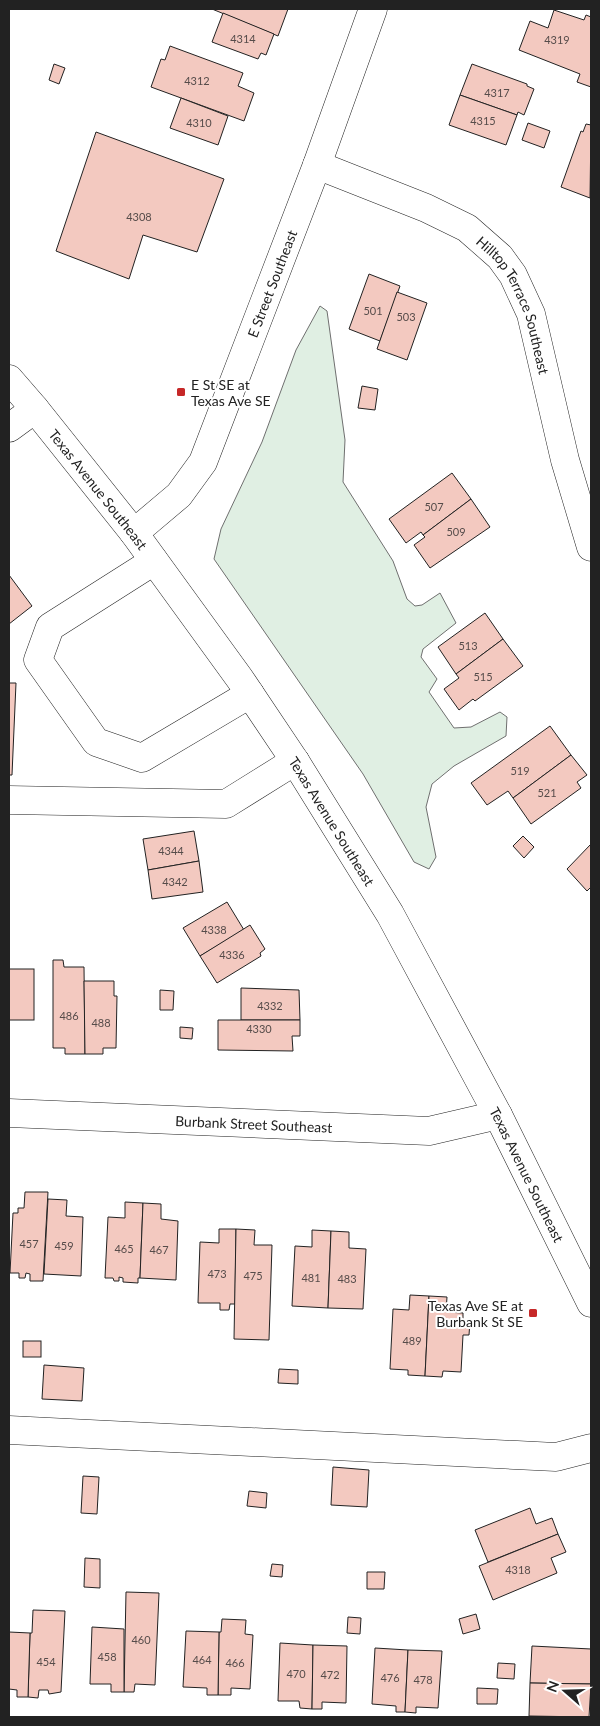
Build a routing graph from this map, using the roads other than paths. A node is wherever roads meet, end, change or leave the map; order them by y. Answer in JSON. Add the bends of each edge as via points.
{"nodes":[{"id":1,"x":373,"y":9,"type":"edge"},
{"id":2,"x":317,"y":165,"type":"junction"},
{"id":3,"x":9,"y":378,"type":"edge"},
{"id":4,"x":35,"y":409,"type":"junction"},
{"id":5,"x":9,"y":428,"type":"edge"},
{"id":6,"x":134,"y":533,"type":"junction"},
{"id":7,"x":591,"y":547,"type":"edge"},
{"id":8,"x":154,"y":561,"type":"junction"},
{"id":9,"x":250,"y":694,"type":"junction"},
{"id":10,"x":295,"y":762,"type":"junction"},
{"id":11,"x":9,"y":800,"type":"edge"},
{"id":12,"x":9,"y":1113,"type":"edge"},
{"id":13,"x":498,"y":1115,"type":"junction"},
{"id":14,"x":591,"y":1303,"type":"edge"},
{"id":15,"x":9,"y":1430,"type":"edge"},
{"id":16,"x":591,"y":1448,"type":"edge"}],
"edges":[{"from":1,"to":2,"type":"street","name":"E Street Southeast"},
{"from":2,"to":6,"type":"street","name":"E Street Southeast","via":[[204,462],[178,494]]},
{"from":2,"to":7,"type":"street","name":"Hilltop Terrace Southeast","via":[[426,208],[467,228],[500,257],[513,275],[531,314],[565,460]]},
{"from":3,"to":4,"type":"street","name":"Texas Avenue Southeast"},
{"from":4,"to":5,"type":"street"},
{"from":4,"to":6,"type":"street","name":"Texas Avenue Southeast"},
{"from":6,"to":8,"type":"street","name":"Texas Avenue Southeast"},
{"from":8,"to":9,"type":"street","name":"Texas Avenue Southeast"},
{"from":8,"to":9,"type":"street","via":[[50,627],[38,660],[96,742],[142,758]]},
{"from":9,"to":10,"type":"street","name":"Texas Avenue Southeast"},
{"from":10,"to":11,"type":"street","via":[[226,804]]},
{"from":10,"to":13,"type":"street","name":"Texas Avenue Southeast","via":[[390,914]]},
{"from":12,"to":13,"type":"street","name":"Burbank Street Southeast","via":[[429,1131]]},
{"from":13,"to":14,"type":"street","name":"Texas Avenue Southeast"},
{"from":15,"to":16,"type":"street","via":[[556,1457]]}]}
